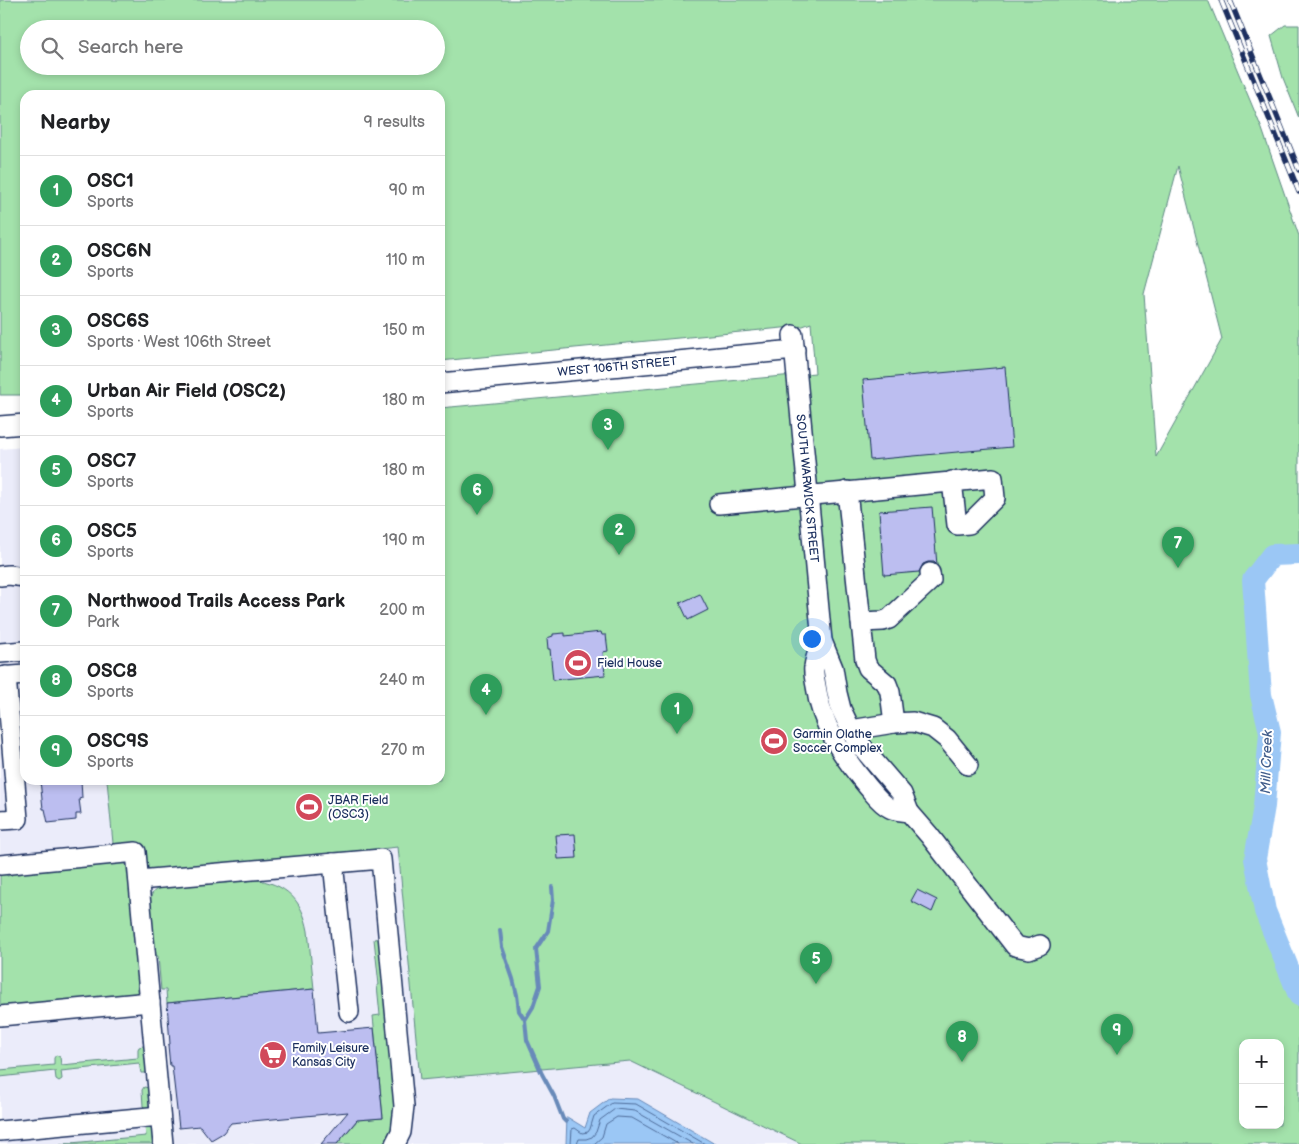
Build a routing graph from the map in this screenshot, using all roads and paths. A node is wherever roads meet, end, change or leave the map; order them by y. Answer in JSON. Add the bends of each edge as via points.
{"nodes":[{"id":1,"x":794,"y":343,"type":"joint"},
{"id":2,"x":445,"y":382,"type":"edge"},
{"id":3,"x":20,"y":424,"type":"edge"},
{"id":4,"x":0,"y":426,"type":"edge"},
{"id":5,"x":952,"y":481,"type":"dead end"},
{"id":6,"x":847,"y":491,"type":"junction"},
{"id":7,"x":808,"y":496,"type":"junction"},
{"id":8,"x":718,"y":504,"type":"dead end"},
{"id":9,"x":930,"y":573,"type":"dead end"},
{"id":10,"x":861,"y":622,"type":"junction"},
{"id":11,"x":822,"y":641,"type":"junction"},
{"id":12,"x":20,"y":675,"type":"edge"},
{"id":13,"x":3,"y":677,"type":"edge"},
{"id":14,"x":894,"y":723,"type":"junction"},
{"id":15,"x":852,"y":730,"type":"junction"},
{"id":16,"x":18,"y":746,"type":"edge"},
{"id":17,"x":968,"y":765,"type":"dead end"},
{"id":18,"x":20,"y":784,"type":"edge"},
{"id":19,"x":909,"y":812,"type":"junction"},
{"id":20,"x":0,"y":820,"type":"edge"},
{"id":21,"x":334,"y":863,"type":"junction"},
{"id":22,"x":0,"y":865,"type":"edge"},
{"id":23,"x":139,"y":880,"type":"junction"},
{"id":24,"x":1040,"y":945,"type":"dead end"},
{"id":25,"x":150,"y":1002,"type":"junction"},
{"id":26,"x":349,"y":1012,"type":"dead end"},
{"id":27,"x":0,"y":1016,"type":"edge"},
{"id":28,"x":160,"y":1116,"type":"junction"},
{"id":29,"x":0,"y":1131,"type":"edge"},
{"id":30,"x":163,"y":1144,"type":"edge"},
{"id":31,"x":396,"y":1144,"type":"edge"}],
"edges":[{"from":1,"to":2,"type":"street","name":"WEST 106TH STREET"},
{"from":1,"to":7,"type":"street","name":"SOUTH WARWICK STREET"},
{"from":3,"to":4,"type":"street"},
{"from":5,"to":6,"type":"street"},
{"from":6,"to":7,"type":"street"},
{"from":6,"to":10,"type":"street"},
{"from":7,"to":8,"type":"street"},
{"from":7,"to":11,"type":"street","name":"SOUTH WARWICK STREET"},
{"from":9,"to":10,"type":"street","via":[[930,580],[889,619]]},
{"from":10,"to":14,"type":"street","via":[[865,660],[868,668],[887,684]]},
{"from":11,"to":15,"type":"street","name":"SOUTH WARWICK STREET","via":[[834,668],[842,709]]},
{"from":11,"to":19,"type":"street","name":"SOUTH WARWICK STREET","via":[[814,668],[817,700],[833,738],[878,798],[891,809]]},
{"from":12,"to":13,"type":"street"},
{"from":13,"to":16,"type":"street"},
{"from":14,"to":15,"type":"street"},
{"from":14,"to":17,"type":"street","via":[[913,722],[933,728],[947,739]]},
{"from":15,"to":19,"type":"street","name":"SOUTH WARWICK STREET","via":[[866,752],[902,794]]},
{"from":16,"to":18,"type":"street"},
{"from":18,"to":20,"type":"street","via":[[18,819]]},
{"from":19,"to":24,"type":"street","via":[[1015,946],[1029,949]]},
{"from":21,"to":23,"type":"street"},
{"from":21,"to":26,"type":"street"},
{"from":21,"to":31,"type":"street","via":[[381,859],[404,1106]]},
{"from":22,"to":23,"type":"street","via":[[136,852]]},
{"from":23,"to":25,"type":"street"},
{"from":25,"to":27,"type":"street"},
{"from":25,"to":28,"type":"street"},
{"from":28,"to":29,"type":"street"},
{"from":28,"to":30,"type":"street"}]}
